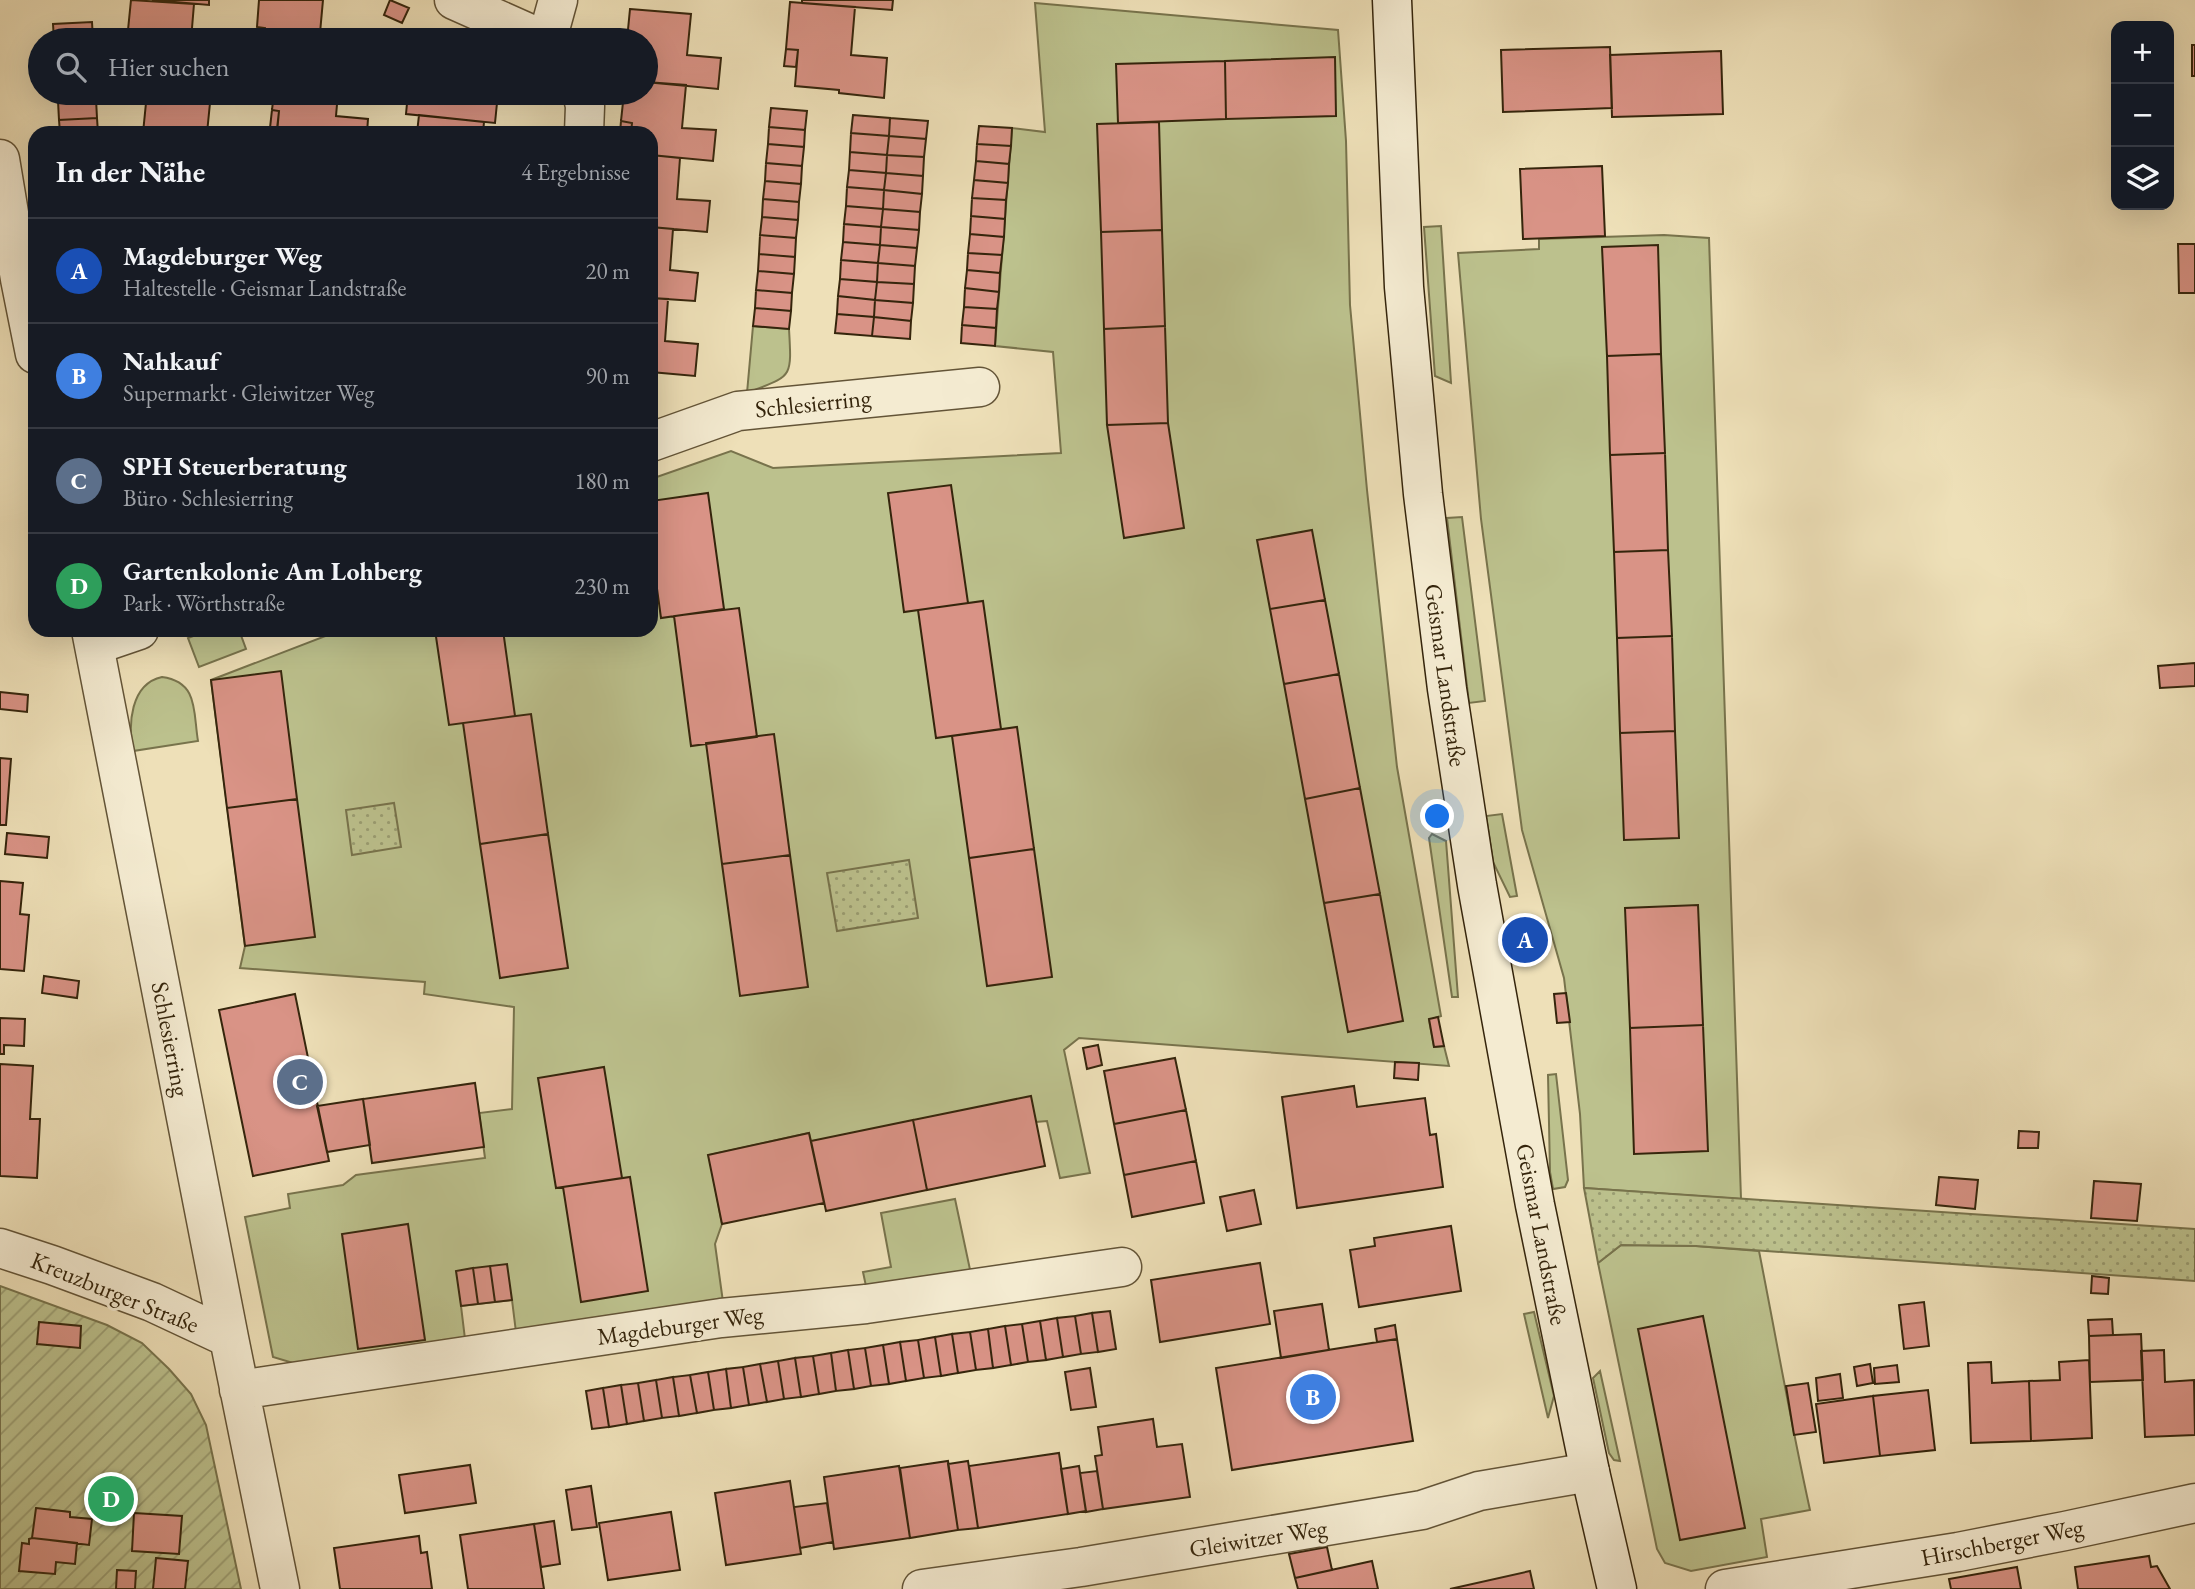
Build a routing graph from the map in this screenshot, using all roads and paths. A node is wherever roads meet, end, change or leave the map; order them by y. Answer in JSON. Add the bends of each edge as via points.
{"nodes":[{"id":1,"x":454,"y":0,"type":"edge"},
{"id":2,"x":558,"y":0,"type":"edge"},
{"id":3,"x":1392,"y":0,"type":"edge"},
{"id":4,"x":518,"y":28,"type":"edge"},
{"id":5,"x":549,"y":28,"type":"edge"},
{"id":6,"x":585,"y":105,"type":"edge"},
{"id":7,"x":584,"y":126,"type":"edge"},
{"id":8,"x":0,"y":159,"type":"edge"},
{"id":9,"x":28,"y":319,"type":"edge"},
{"id":10,"x":980,"y":387,"type":"dead end"},
{"id":11,"x":658,"y":440,"type":"edge"},
{"id":12,"x":93,"y":638,"type":"edge"},
{"id":13,"x":0,"y":1248,"type":"edge"},
{"id":14,"x":1122,"y":1267,"type":"dead end"},
{"id":15,"x":229,"y":1338,"type":"junction"},
{"id":16,"x":239,"y":1390,"type":"junction"},
{"id":17,"x":1590,"y":1472,"type":"junction"},
{"id":18,"x":2195,"y":1503,"type":"edge"},
{"id":19,"x":280,"y":1589,"type":"edge"},
{"id":20,"x":922,"y":1589,"type":"edge"},
{"id":21,"x":1617,"y":1589,"type":"edge"},
{"id":22,"x":1726,"y":1589,"type":"edge"}],
"edges":[{"from":1,"to":4,"type":"street"},
{"from":2,"to":5,"type":"street"},
{"from":3,"to":17,"type":"street","name":"Geismar Landstraße","via":[[1404,287],[1447,690],[1535,1205]]},
{"from":6,"to":7,"type":"street"},
{"from":8,"to":9,"type":"street"},
{"from":10,"to":11,"type":"street","name":"Schlesierring","via":[[738,411]]},
{"from":12,"to":15,"type":"street","name":"Schlesierring"},
{"from":13,"to":15,"type":"street","name":"Kreuzburger Straße","via":[[152,1302]]},
{"from":14,"to":16,"type":"street","name":"Magdeburger Weg","via":[[866,1304],[721,1318]]},
{"from":15,"to":16,"type":"street","name":"Schlesierring"},
{"from":16,"to":19,"type":"street","name":"Schlesierring"},
{"from":17,"to":20,"type":"street","name":"Gleiwitzer Weg","via":[[1479,1491],[1422,1510]]},
{"from":17,"to":21,"type":"street","name":"Geismar Landstraße"},
{"from":18,"to":22,"type":"street","name":"Hirschberger Weg","via":[[1958,1552]]}]}
